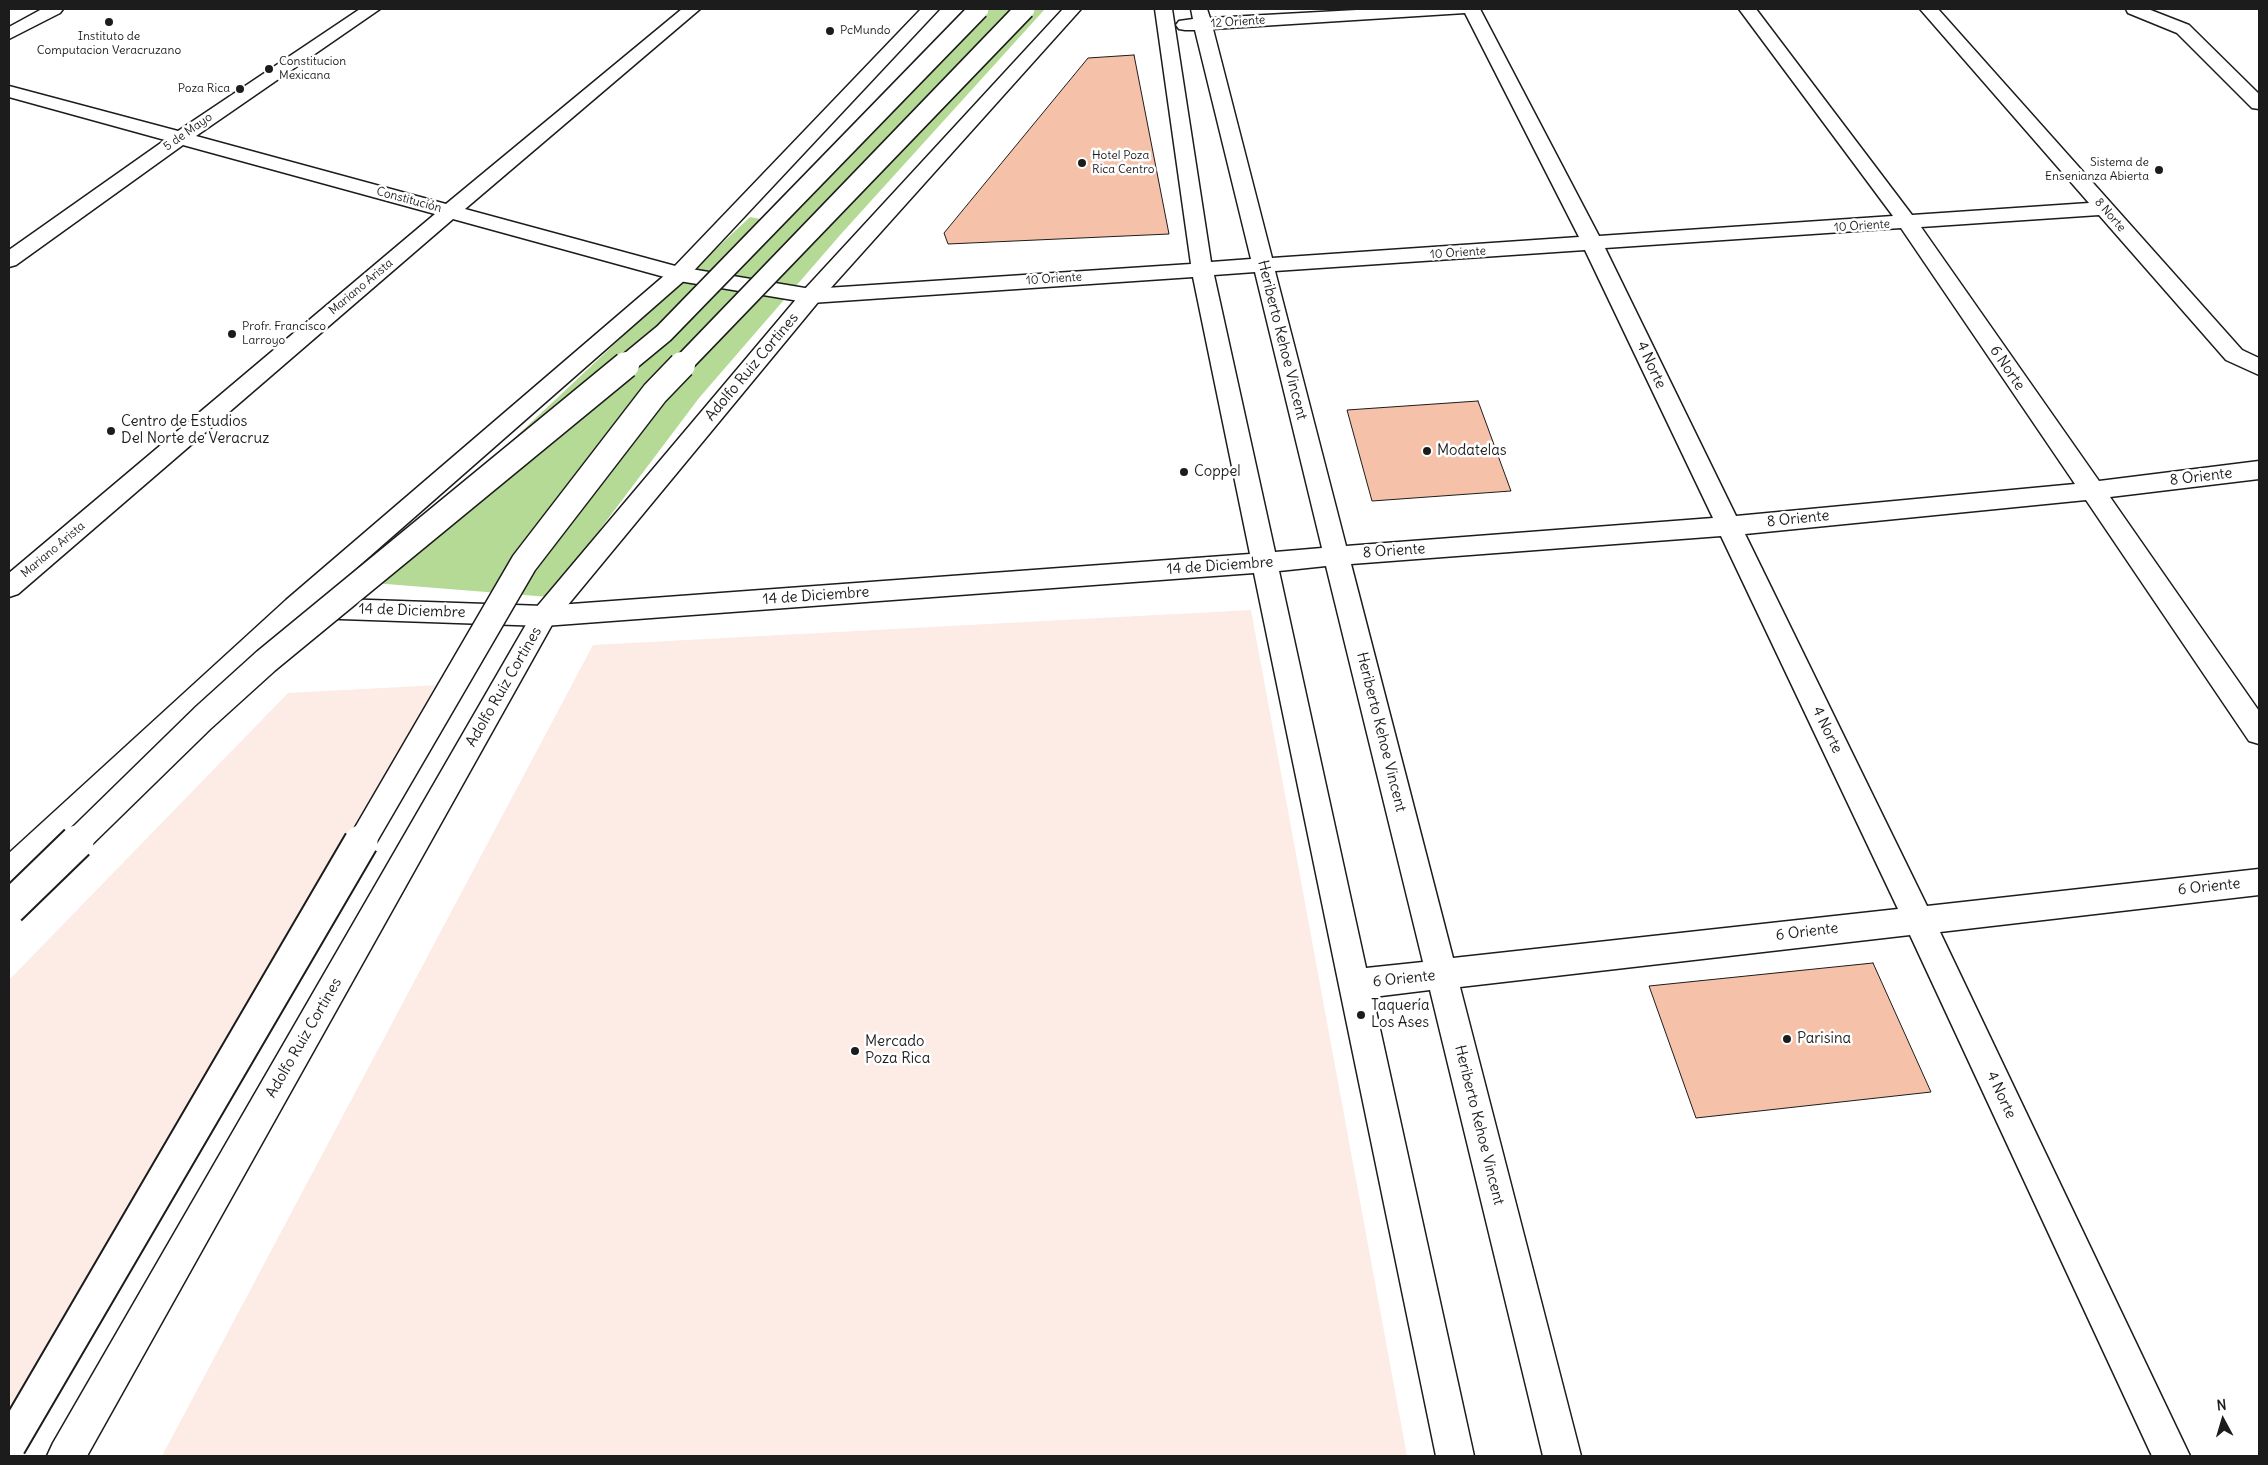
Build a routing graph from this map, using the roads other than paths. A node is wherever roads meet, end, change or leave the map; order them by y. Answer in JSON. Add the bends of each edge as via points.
{"nodes":[{"id":1,"x":54,"y":9,"type":"edge"},
{"id":2,"x":371,"y":9,"type":"edge"},
{"id":3,"x":692,"y":9,"type":"edge"},
{"id":4,"x":930,"y":9,"type":"edge"},
{"id":5,"x":979,"y":9,"type":"edge"},
{"id":6,"x":1025,"y":9,"type":"edge"},
{"id":7,"x":1072,"y":9,"type":"edge"},
{"id":8,"x":1460,"y":9,"type":"edge"},
{"id":9,"x":1472,"y":9,"type":"edge"},
{"id":10,"x":1747,"y":9,"type":"edge"},
{"id":11,"x":1929,"y":9,"type":"edge"},
{"id":12,"x":2134,"y":9,"type":"edge"},
{"id":13,"x":1427,"y":10,"type":"edge"},
{"id":14,"x":1164,"y":17,"type":"edge"},
{"id":15,"x":1201,"y":17,"type":"edge"},
{"id":16,"x":9,"y":34,"type":"edge"},
{"id":17,"x":9,"y":92,"type":"edge"},
{"id":18,"x":2259,"y":104,"type":"edge"},
{"id":19,"x":180,"y":138,"type":"junction"},
{"id":20,"x":2105,"y":208,"type":"junction"},
{"id":21,"x":450,"y":211,"type":"junction"},
{"id":22,"x":1908,"y":223,"type":"junction"},
{"id":23,"x":1593,"y":244,"type":"junction"},
{"id":24,"x":9,"y":260,"type":"edge"},
{"id":25,"x":1263,"y":266,"type":"junction"},
{"id":26,"x":1202,"y":270,"type":"junction"},
{"id":27,"x":679,"y":274,"type":"junction"},
{"id":28,"x":811,"y":296,"type":"junction"},
{"id":29,"x":2259,"y":367,"type":"edge"},
{"id":30,"x":2259,"y":470,"type":"edge"},
{"id":31,"x":2090,"y":491,"type":"junction"},
{"id":32,"x":1728,"y":526,"type":"junction"},
{"id":33,"x":1336,"y":556,"type":"junction"},
{"id":34,"x":1265,"y":563,"type":"junction"},
{"id":35,"x":9,"y":587,"type":"edge"},
{"id":36,"x":295,"y":607,"type":"junction"},
{"id":37,"x":544,"y":616,"type":"junction"},
{"id":38,"x":2259,"y":733,"type":"edge"},
{"id":39,"x":9,"y":872,"type":"edge"},
{"id":40,"x":2259,"y":882,"type":"edge"},
{"id":41,"x":9,"y":908,"type":"edge"},
{"id":42,"x":1918,"y":919,"type":"junction"},
{"id":43,"x":1442,"y":974,"type":"junction"},
{"id":44,"x":1354,"y":984,"type":"junction"},
{"id":45,"x":9,"y":1445,"type":"edge"},
{"id":46,"x":66,"y":1456,"type":"edge"},
{"id":47,"x":1455,"y":1456,"type":"edge"},
{"id":48,"x":1562,"y":1456,"type":"edge"},
{"id":49,"x":2171,"y":1456,"type":"edge"}],
"edges":[{"from":1,"to":16,"type":"street"},
{"from":2,"to":19,"type":"street","name":"5 de Mayo"},
{"from":3,"to":21,"type":"street","name":"Mariano Arista"},
{"from":4,"to":27,"type":"street"},
{"from":5,"to":41,"type":"street","bridge":true,"via":[[664,333],[266,661],[203,718]]},
{"from":6,"to":45,"type":"street","bridge":true,"via":[[655,393],[524,563]]},
{"from":7,"to":28,"type":"street","name":"Adolfo Ruiz Cortines"},
{"from":8,"to":13,"type":"street","name":"12 Oriente"},
{"from":9,"to":23,"type":"street","name":"4 Norte"},
{"from":10,"to":22,"type":"street","name":"6 Norte"},
{"from":11,"to":20,"type":"street","name":"8 Norte"},
{"from":12,"to":18,"type":"street","via":[[2184,29]]},
{"from":13,"to":15,"type":"street","name":"12 Oriente"},
{"from":14,"to":15,"type":"street","name":"12 Oriente"},
{"from":14,"to":26,"type":"street"},
{"from":15,"to":25,"type":"street","name":"Heriberto Kehoe Vincent"},
{"from":17,"to":19,"type":"street","name":"Constitución"},
{"from":19,"to":21,"type":"street","name":"Constitución"},
{"from":19,"to":24,"type":"street","name":"5 de Mayo"},
{"from":20,"to":22,"type":"street","name":"10 Oriente"},
{"from":20,"to":29,"type":"street","name":"8 Norte","via":[[2234,354]]},
{"from":21,"to":27,"type":"street","name":"Constitución"},
{"from":21,"to":35,"type":"street","name":"Mariano Arista"},
{"from":22,"to":23,"type":"street","name":"10 Oriente"},
{"from":22,"to":31,"type":"street","name":"6 Norte"},
{"from":23,"to":25,"type":"street","name":"10 Oriente"},
{"from":23,"to":32,"type":"street","name":"4 Norte"},
{"from":25,"to":26,"type":"street","name":"10 Oriente"},
{"from":25,"to":33,"type":"street","name":"Heriberto Kehoe Vincent"},
{"from":26,"to":28,"type":"street","name":"10 Oriente"},
{"from":26,"to":34,"type":"street"},
{"from":27,"to":28,"type":"street","name":"Constitución"},
{"from":27,"to":36,"type":"street"},
{"from":28,"to":37,"type":"street","name":"Adolfo Ruiz Cortines"},
{"from":30,"to":31,"type":"street","name":"8 Oriente"},
{"from":31,"to":32,"type":"street","name":"8 Oriente"},
{"from":31,"to":38,"type":"street","name":"6 Norte"},
{"from":32,"to":33,"type":"street","name":"8 Oriente"},
{"from":32,"to":42,"type":"street","name":"4 Norte"},
{"from":33,"to":34,"type":"street","name":"14 de Diciembre"},
{"from":33,"to":43,"type":"street","name":"Heriberto Kehoe Vincent"},
{"from":34,"to":37,"type":"street","name":"14 de Diciembre"},
{"from":34,"to":44,"type":"street"},
{"from":36,"to":37,"type":"street","name":"14 de Diciembre"},
{"from":36,"to":39,"type":"street"},
{"from":37,"to":46,"type":"street","name":"Adolfo Ruiz Cortines"},
{"from":40,"to":42,"type":"street","name":"6 Oriente"},
{"from":42,"to":43,"type":"street","name":"6 Oriente"},
{"from":42,"to":49,"type":"street","name":"4 Norte"},
{"from":43,"to":44,"type":"street","name":"6 Oriente"},
{"from":43,"to":48,"type":"street","name":"Heriberto Kehoe Vincent"},
{"from":44,"to":47,"type":"street"}]}
